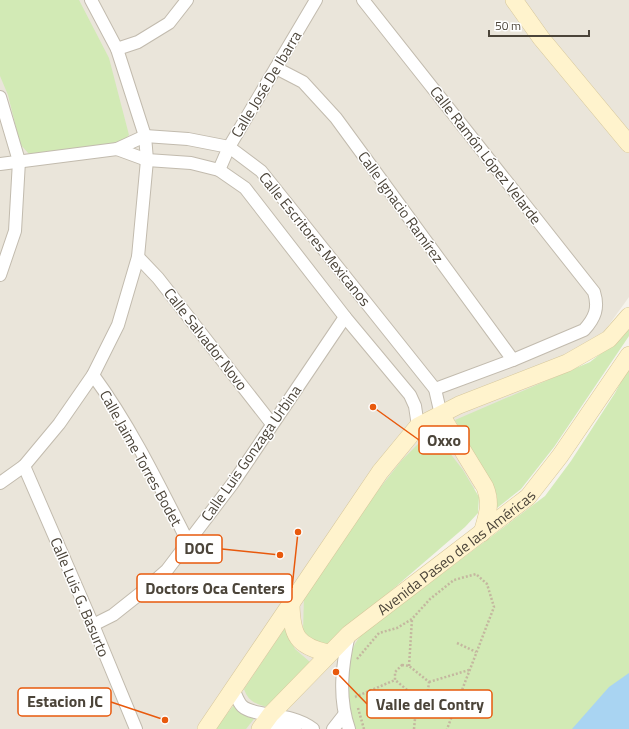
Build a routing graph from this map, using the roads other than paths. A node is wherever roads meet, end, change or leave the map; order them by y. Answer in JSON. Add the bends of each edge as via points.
{"nodes":[{"id":1,"x":91,"y":0,"type":"edge"},
{"id":2,"x":187,"y":0,"type":"edge"},
{"id":3,"x":316,"y":0,"type":"edge"},
{"id":4,"x":363,"y":0,"type":"edge"},
{"id":5,"x":514,"y":0,"type":"edge"},
{"id":6,"x":117,"y":49,"type":"junction"},
{"id":7,"x":276,"y":68,"type":"junction"},
{"id":8,"x":0,"y":97,"type":"edge"},
{"id":9,"x":145,"y":136,"type":"junction"},
{"id":10,"x":629,"y":144,"type":"edge"},
{"id":11,"x":229,"y":147,"type":"junction"},
{"id":12,"x":117,"y":149,"type":"junction"},
{"id":13,"x":147,"y":160,"type":"junction"},
{"id":14,"x":19,"y":161,"type":"junction"},
{"id":15,"x":0,"y":164,"type":"edge"},
{"id":16,"x":219,"y":170,"type":"junction"},
{"id":17,"x":138,"y":257,"type":"junction"},
{"id":18,"x":0,"y":275,"type":"edge"},
{"id":19,"x":629,"y":316,"type":"edge"},
{"id":20,"x":345,"y":317,"type":"junction"},
{"id":21,"x":629,"y":355,"type":"edge"},
{"id":22,"x":513,"y":360,"type":"junction"},
{"id":23,"x":93,"y":375,"type":"junction"},
{"id":24,"x":435,"y":389,"type":"junction"},
{"id":25,"x":440,"y":414,"type":"junction"},
{"id":26,"x":272,"y":424,"type":"junction"},
{"id":27,"x":418,"y":426,"type":"junction"},
{"id":28,"x":24,"y":466,"type":"junction"},
{"id":29,"x":0,"y":483,"type":"edge"},
{"id":30,"x":482,"y":533,"type":"junction"},
{"id":31,"x":188,"y":542,"type":"junction"},
{"id":32,"x":290,"y":605,"type":"junction"},
{"id":33,"x":93,"y":625,"type":"junction"},
{"id":34,"x":349,"y":634,"type":"junction"},
{"id":35,"x":328,"y":653,"type":"junction"},
{"id":36,"x":234,"y":690,"type":"junction"},
{"id":37,"x":344,"y":715,"type":"junction"},
{"id":38,"x":271,"y":721,"type":"edge"},
{"id":39,"x":136,"y":729,"type":"edge"},
{"id":40,"x":206,"y":729,"type":"edge"},
{"id":41,"x":260,"y":729,"type":"edge"},
{"id":42,"x":295,"y":729,"type":"edge"},
{"id":43,"x":313,"y":729,"type":"edge"},
{"id":44,"x":333,"y":729,"type":"edge"},
{"id":45,"x":348,"y":729,"type":"edge"}],
"edges":[{"from":1,"to":6,"type":"street"},
{"from":2,"to":6,"type":"street","via":[[169,23],[138,42]]},
{"from":3,"to":7,"type":"street","name":"Calle José De Ibarra"},
{"from":4,"to":22,"type":"street","name":"Calle Ramón López Velarde","via":[[594,292],[597,301],[594,315],[584,330]]},
{"from":5,"to":10,"type":"main road","via":[[541,38]]},
{"from":6,"to":9,"type":"street"},
{"from":7,"to":11,"type":"street","name":"Calle José De Ibarra"},
{"from":7,"to":22,"type":"street","name":"Calle Ignacio Ramírez","via":[[303,82],[336,118]]},
{"from":8,"to":14,"type":"street"},
{"from":9,"to":11,"type":"street","name":"Calle Escritores Mexicanos","via":[[188,139]]},
{"from":9,"to":12,"type":"street","name":"Calle Escritores Mexicanos"},
{"from":9,"to":13,"type":"street"},
{"from":11,"to":16,"type":"street","name":"Calle José De Ibarra"},
{"from":11,"to":24,"type":"street","name":"Calle Escritores Mexicanos","via":[[261,171]]},
{"from":12,"to":13,"type":"street","name":"Calle Escritores Mexicanos"},
{"from":12,"to":14,"type":"street","name":"Calle Escritores Mexicanos"},
{"from":13,"to":16,"type":"street","name":"Calle Escritores Mexicanos","via":[[191,164]]},
{"from":13,"to":17,"type":"street"},
{"from":14,"to":15,"type":"street","name":"Calle Escritores Mexicanos"},
{"from":14,"to":18,"type":"street","via":[[15,231]]},
{"from":16,"to":20,"type":"street","name":"Calle Escritores Mexicanos","via":[[245,188]]},
{"from":17,"to":23,"type":"street","via":[[118,325]]},
{"from":17,"to":26,"type":"street","name":"Calle Salvador Novo","via":[[158,278]]},
{"from":19,"to":25,"type":"main road","via":[[609,339],[567,364]]},
{"from":20,"to":26,"type":"street","name":"Calle Luis Gonzaga Urbina"},
{"from":20,"to":27,"type":"street","name":"Calle Escritores Mexicanos","via":[[410,395],[415,406]]},
{"from":21,"to":30,"type":"main road","name":"Avenida Paseo de las Américas","via":[[560,456],[528,497]]},
{"from":22,"to":24,"type":"street"},
{"from":23,"to":28,"type":"street","via":[[59,424]]},
{"from":23,"to":31,"type":"street","name":"Calle Jaime Torres Bodet","via":[[109,397]]},
{"from":24,"to":25,"type":"street","name":"Calle Escritores Mexicanos"},
{"from":25,"to":27,"type":"main road"},
{"from":25,"to":30,"type":"main road","via":[[486,487],[490,498]]},
{"from":26,"to":31,"type":"street","name":"Calle Luis Gonzaga Urbina","via":[[233,483]]},
{"from":27,"to":32,"type":"main road","via":[[380,472]]},
{"from":28,"to":29,"type":"street"},
{"from":28,"to":33,"type":"street","name":"Calle Luis G. Basurto"},
{"from":30,"to":34,"type":"main road","name":"Avenida Paseo de las Américas"},
{"from":31,"to":33,"type":"street","name":"Calle Luis Gonzaga Urbina","via":[[166,570],[142,592],[113,614]]},
{"from":32,"to":35,"type":"main road","via":[[298,640],[307,647]]},
{"from":32,"to":36,"type":"main road"},
{"from":33,"to":39,"type":"street","name":"Calle Luis G. Basurto"},
{"from":34,"to":35,"type":"main road","name":"Avenida Paseo de las Américas"},
{"from":34,"to":37,"type":"street","via":[[342,666]]},
{"from":35,"to":38,"type":"main road","name":"Avenida Paseo de las Américas"},
{"from":36,"to":38,"type":"street","via":[[242,706]]},
{"from":36,"to":40,"type":"main road"},
{"from":37,"to":44,"type":"street"},
{"from":37,"to":45,"type":"street"},
{"from":38,"to":41,"type":"main road","name":"Avenida Paseo de las Américas"},
{"from":38,"to":42,"type":"street","via":[[274,726],[279,724]]},
{"from":38,"to":43,"type":"street","via":[[290,717]]}]}
